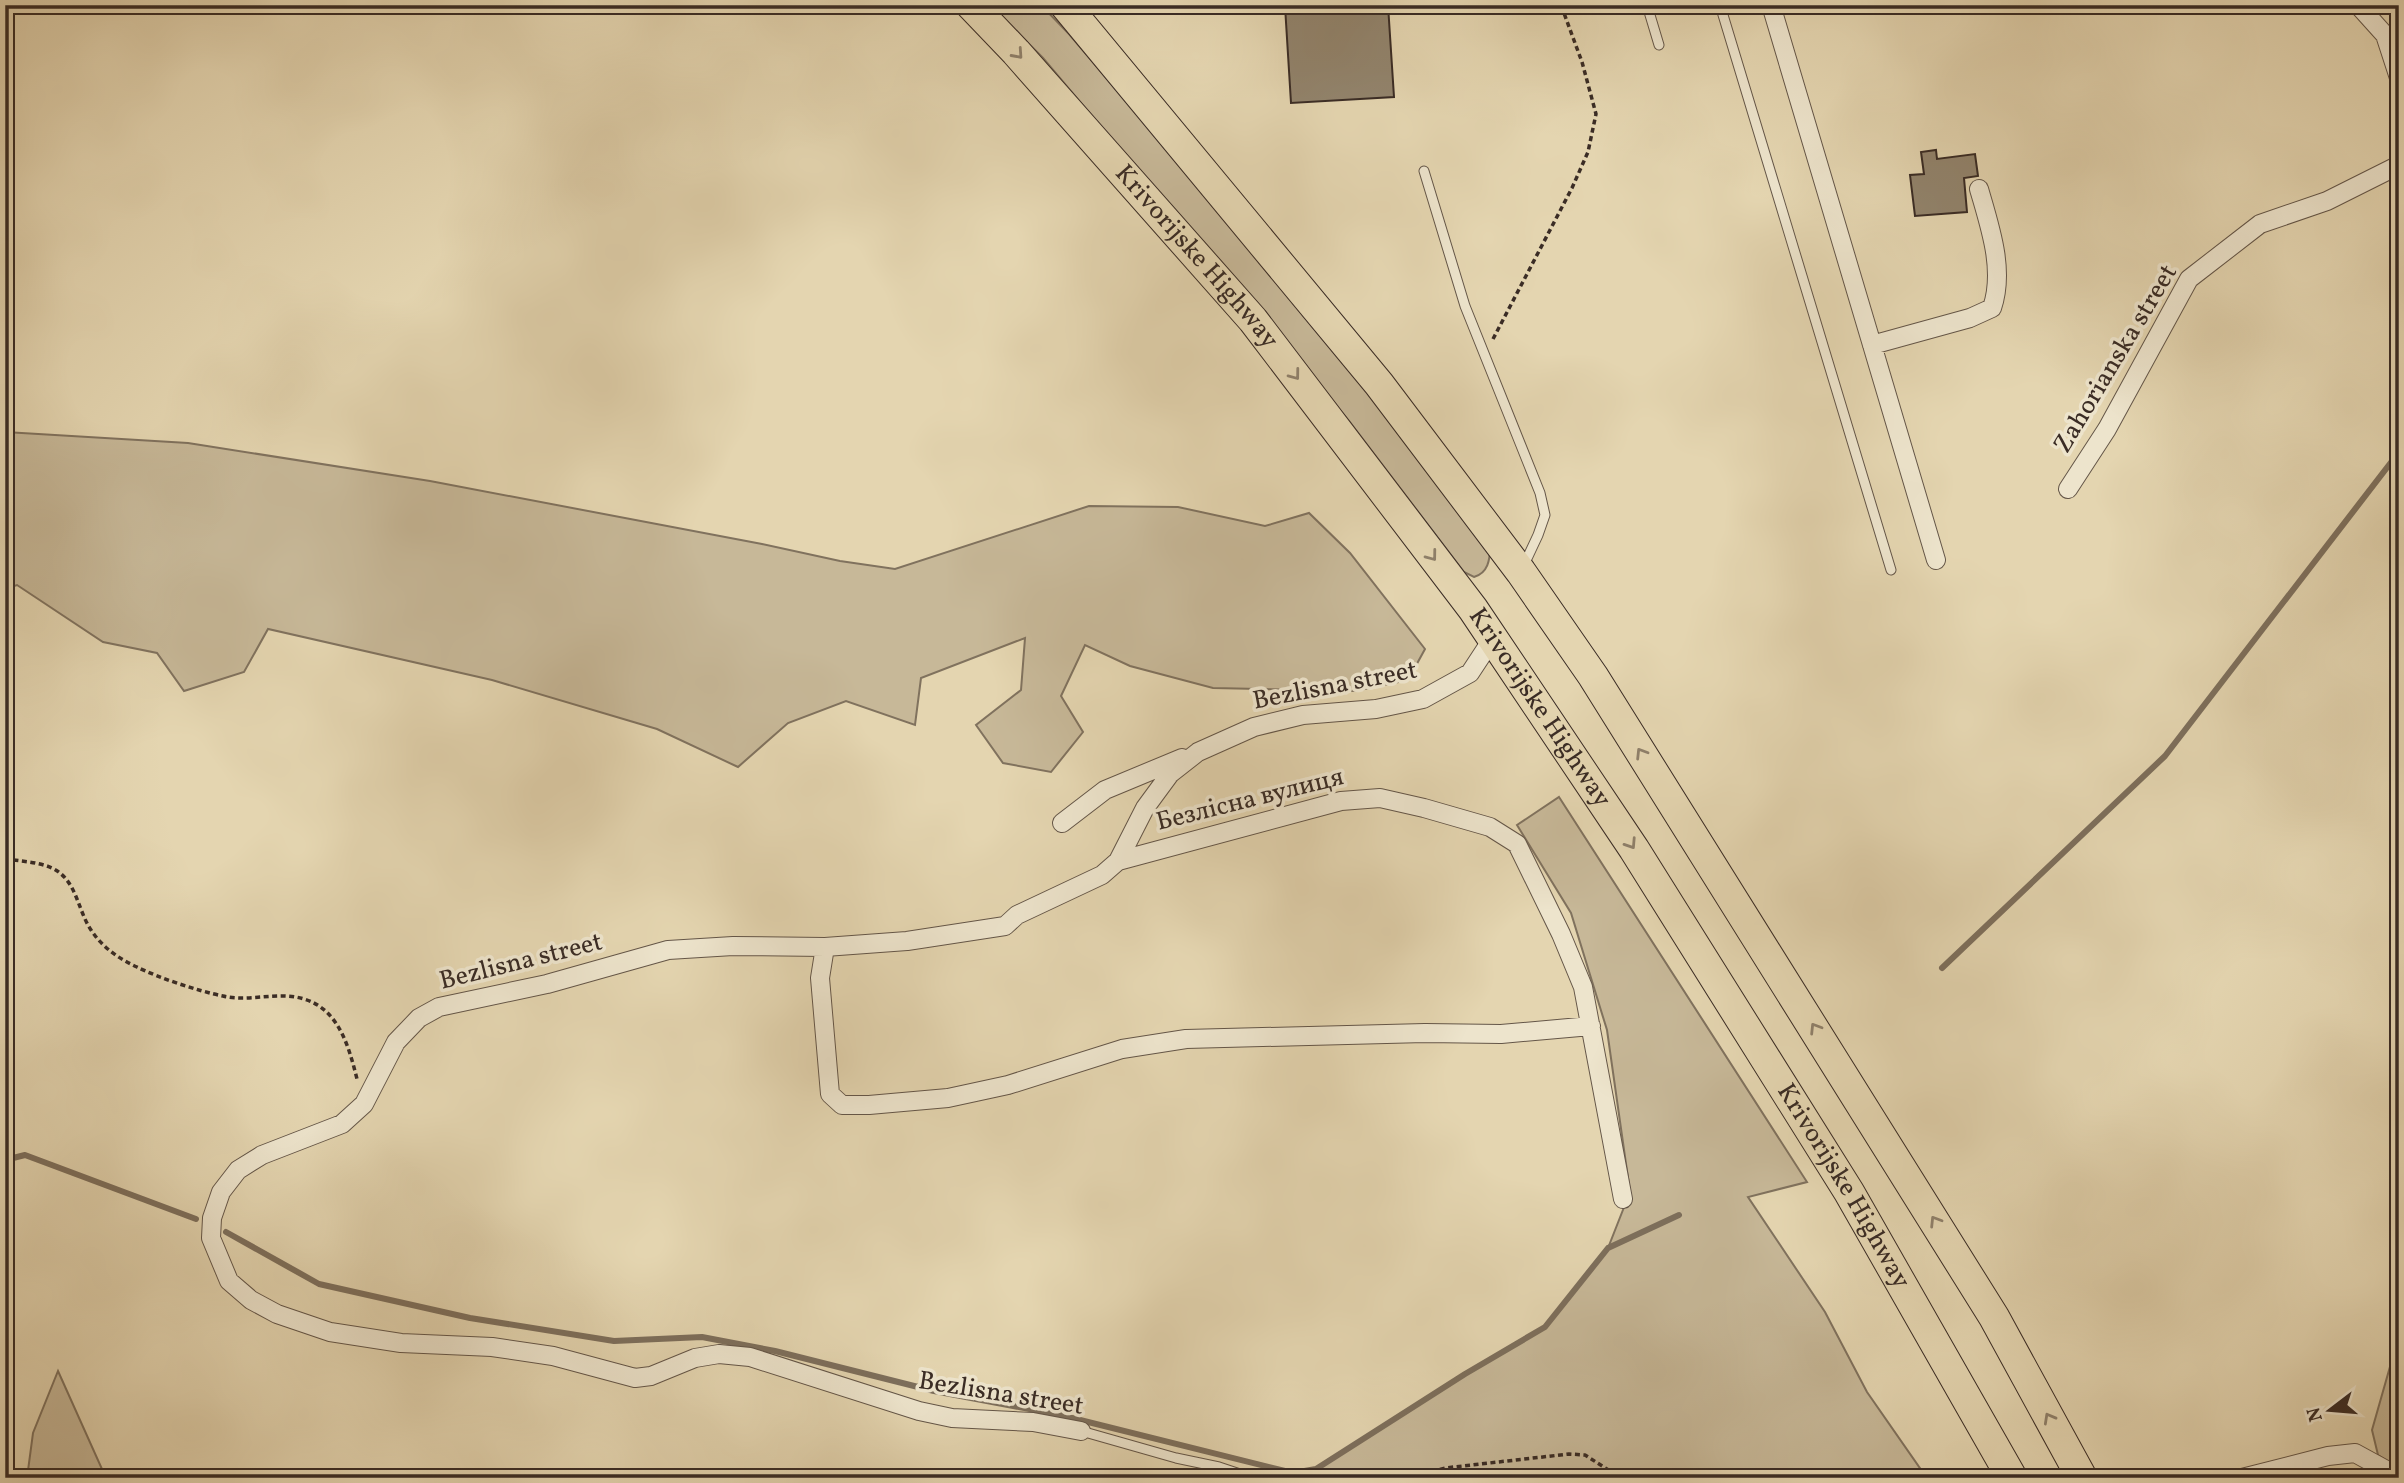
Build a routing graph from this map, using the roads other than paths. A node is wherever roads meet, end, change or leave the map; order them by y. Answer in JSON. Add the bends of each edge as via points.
{"nodes":[{"id":1,"x":971,"y":5,"type":"edge"},
{"id":2,"x":1065,"y":5,"type":"edge"},
{"id":3,"x":1647,"y":5,"type":"edge"},
{"id":4,"x":1720,"y":5,"type":"edge"},
{"id":5,"x":1771,"y":5,"type":"edge"},
{"id":6,"x":2358,"y":5,"type":"edge"},
{"id":7,"x":2392,"y":31,"type":"edge"},
{"id":8,"x":1659,"y":45,"type":"dead end"},
{"id":9,"x":2399,"y":78,"type":"edge"},
{"id":10,"x":2399,"y":165,"type":"edge"},
{"id":11,"x":1424,"y":171,"type":"dead end"},
{"id":12,"x":1979,"y":189,"type":"dead end"},
{"id":13,"x":1872,"y":345,"type":"junction"},
{"id":14,"x":2068,"y":489,"type":"dead end"},
{"id":15,"x":1936,"y":560,"type":"dead end"},
{"id":16,"x":1891,"y":570,"type":"dead end"},
{"id":17,"x":1521,"y":572,"type":"junction"},
{"id":18,"x":1493,"y":638,"type":"junction"},
{"id":19,"x":1198,"y":752,"type":"junction"},
{"id":20,"x":1062,"y":823,"type":"dead end"},
{"id":21,"x":1118,"y":861,"type":"junction"},
{"id":22,"x":825,"y":947,"type":"junction"},
{"id":23,"x":1591,"y":1026,"type":"junction"},
{"id":24,"x":1623,"y":1199,"type":"dead end"},
{"id":25,"x":1081,"y":1431,"type":"joint"},
{"id":26,"x":2399,"y":1477,"type":"edge"},
{"id":27,"x":1252,"y":1478,"type":"edge"},
{"id":28,"x":2012,"y":1478,"type":"edge"},
{"id":29,"x":2081,"y":1478,"type":"edge"},
{"id":30,"x":2242,"y":1478,"type":"edge"}],
"edges":[{"from":1,"to":18,"type":"highway","name":"Krivorijske Highway","one_way":true,"via":[[1253,320]]},
{"from":2,"to":17,"type":"highway","via":[[1379,384]]},
{"from":3,"to":8,"type":"lane"},
{"from":4,"to":16,"type":"lane"},
{"from":5,"to":13,"type":"street"},
{"from":6,"to":7,"type":"street"},
{"from":7,"to":9,"type":"street"},
{"from":10,"to":14,"type":"street","name":"Zahorianska street","via":[[2327,201],[2260,224],[2189,279],[2107,429]]},
{"from":11,"to":17,"type":"lane","via":[[1465,306],[1540,493],[1545,515]]},
{"from":12,"to":13,"type":"street","via":[[1998,277],[1992,308]]},
{"from":13,"to":15,"type":"street"},
{"from":29,"to":17,"type":"highway","one_way":true,"via":[[1994,1317],[1912,1183],[1601,687]]},
{"from":18,"to":19,"type":"street","name":"Bezlisna street","via":[[1470,673],[1423,699],[1376,709],[1303,715],[1254,727]]},
{"from":18,"to":28,"type":"highway","name":"Krivorijske Highway","one_way":true,"via":[[1634,849],[1849,1192]]},
{"from":19,"to":20,"type":"street","via":[[1105,790]]},
{"from":19,"to":21,"type":"street","name":"Bezlisna street","via":[[1170,774],[1145,808]]},
{"from":21,"to":22,"type":"street","name":"Bezlisna street","via":[[1102,875],[1017,915],[1005,926],[907,941]]},
{"from":21,"to":23,"type":"street","name":"Безлісна вулиця","via":[[1341,800],[1380,799],[1490,827],[1517,844],[1583,987]]},
{"from":22,"to":23,"type":"street","via":[[820,978],[830,1094],[842,1105],[948,1098],[1008,1085],[1122,1049],[1186,1039],[1501,1034]]},
{"from":22,"to":25,"type":"street","name":"Bezlisna street","via":[[668,950],[439,1007],[419,1018],[396,1042],[364,1104],[342,1124],[262,1155],[238,1170],[221,1192],[211,1238],[229,1281],[250,1300],[277,1314],[330,1332],[553,1356],[635,1378],[695,1358],[719,1354],[750,1357],[919,1411]]},
{"from":23,"to":24,"type":"street","name":"Безлісна вулиця"},
{"from":25,"to":27,"type":"lane","name":"Bezlisna street"},
{"from":26,"to":30,"type":"street","via":[[2355,1453]]}]}
